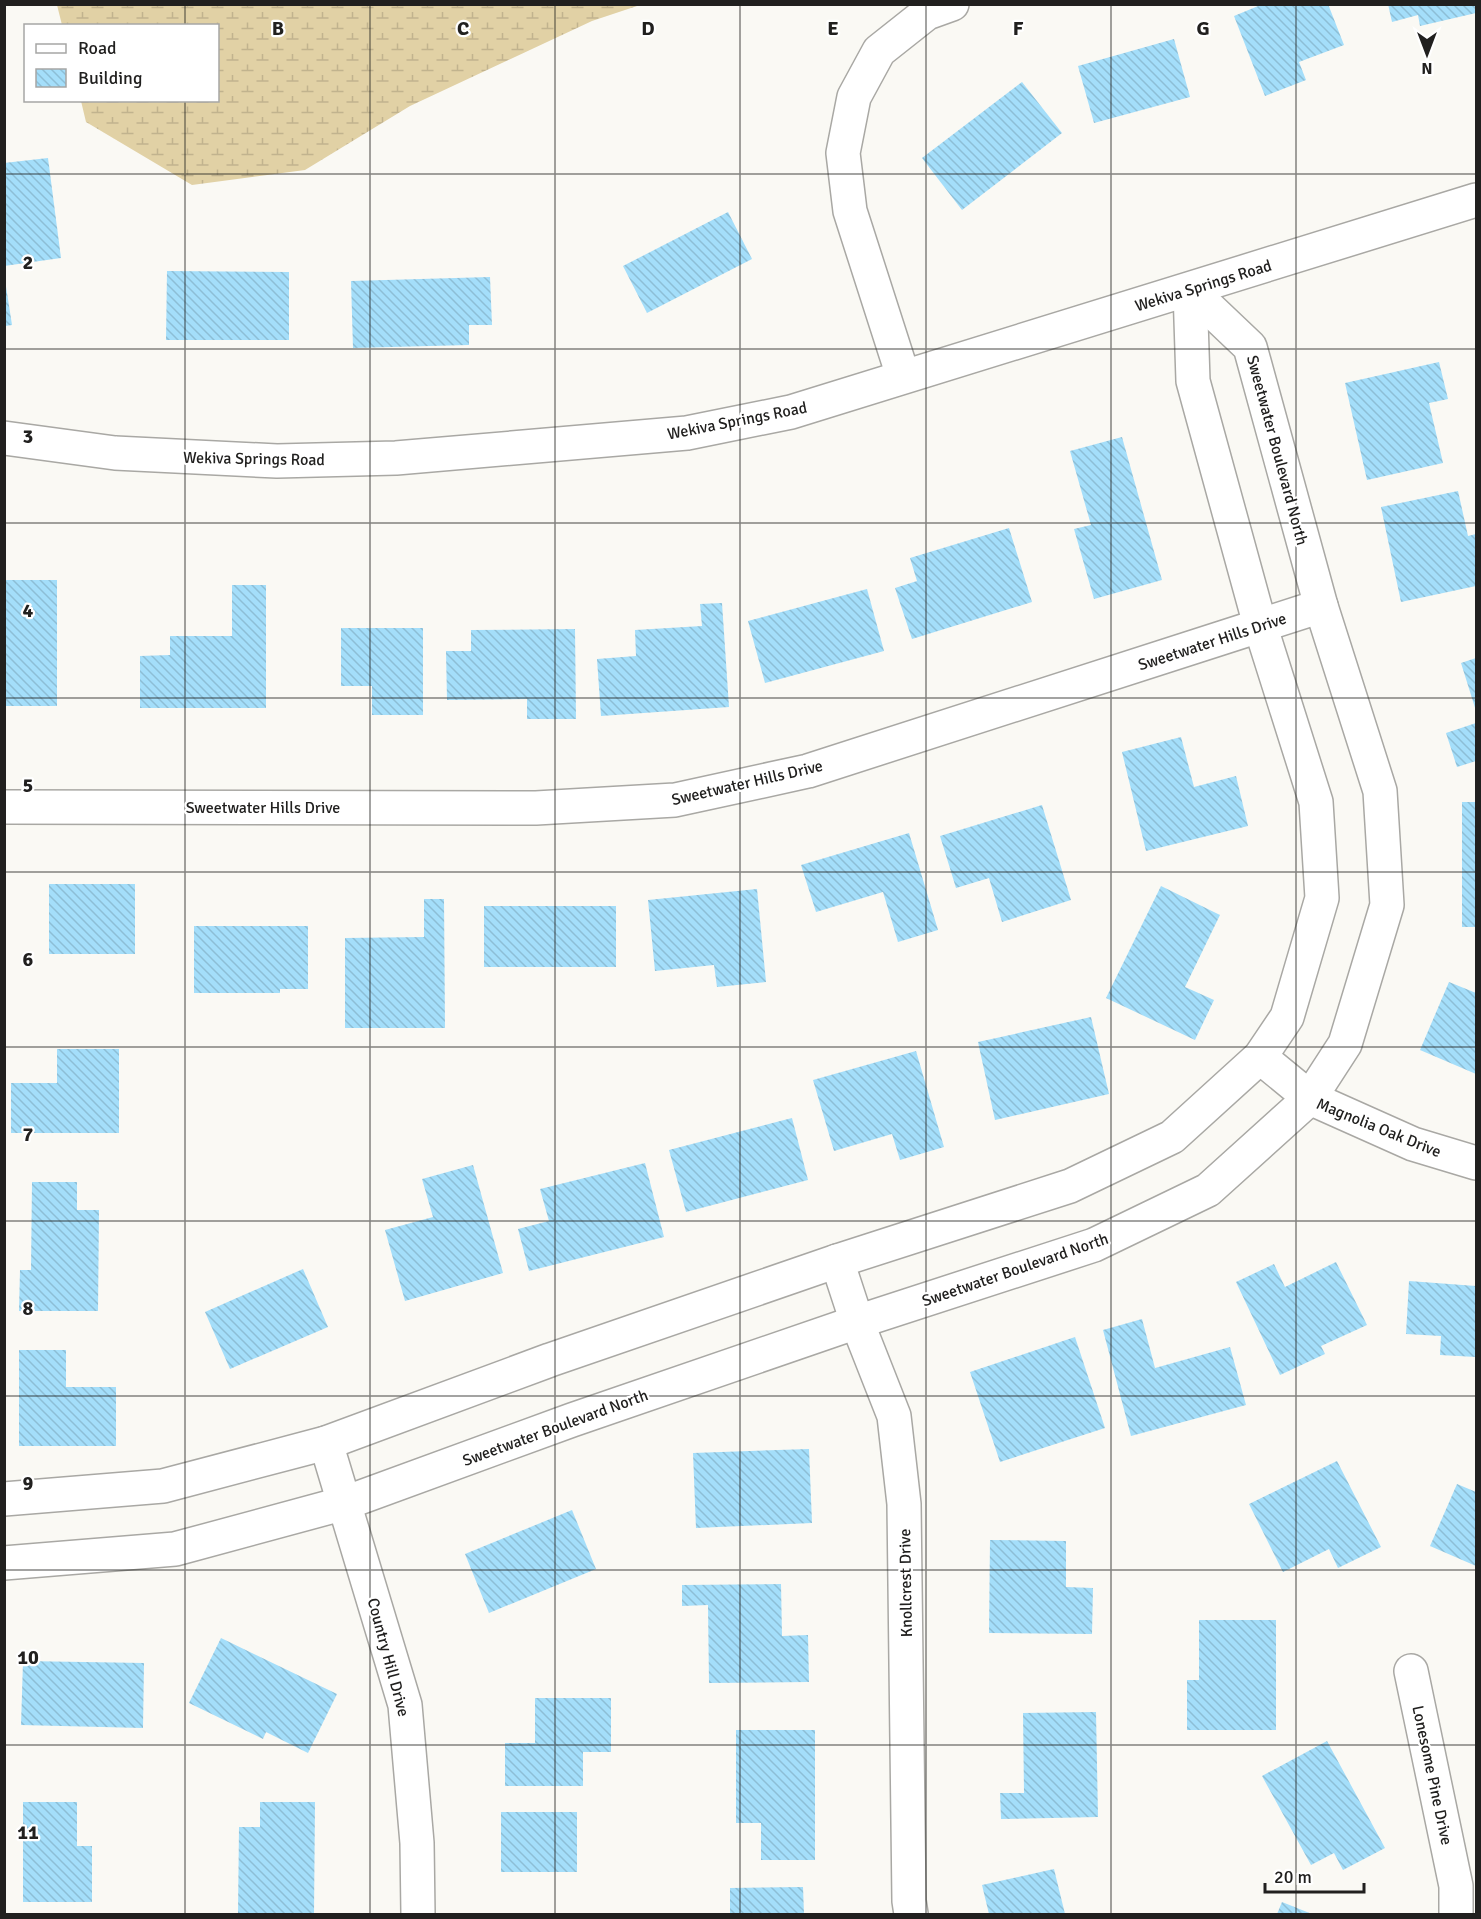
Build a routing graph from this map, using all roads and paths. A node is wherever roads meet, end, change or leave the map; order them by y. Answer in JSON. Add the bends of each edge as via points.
{"nodes":[{"id":1,"x":952,"y":4,"type":"edge"},
{"id":2,"x":1476,"y":200,"type":"edge"},
{"id":3,"x":1190,"y":290,"type":"junction"},
{"id":4,"x":903,"y":376,"type":"junction"},
{"id":5,"x":4,"y":438,"type":"edge"},
{"id":6,"x":1321,"y":606,"type":"junction"},
{"id":7,"x":1260,"y":625,"type":"junction"},
{"id":8,"x":4,"y":807,"type":"edge"},
{"id":9,"x":1260,"y":1057,"type":"junction"},
{"id":10,"x":1310,"y":1098,"type":"junction"},
{"id":11,"x":1476,"y":1163,"type":"edge"},
{"id":12,"x":837,"y":1261,"type":"junction"},
{"id":13,"x":857,"y":1322,"type":"junction"},
{"id":14,"x":326,"y":1443,"type":"junction"},
{"id":15,"x":4,"y":1499,"type":"edge"},
{"id":16,"x":345,"y":1503,"type":"junction"},
{"id":17,"x":4,"y":1563,"type":"edge"},
{"id":18,"x":1411,"y":1671,"type":"dead end"},
{"id":19,"x":418,"y":1914,"type":"edge"},
{"id":20,"x":911,"y":1914,"type":"edge"},
{"id":21,"x":1456,"y":1914,"type":"edge"}],
"edges":[{"from":1,"to":4,"type":"street","via":[[927,12],[879,51],[854,97],[843,153],[850,211]]},
{"from":2,"to":3,"type":"street","name":"Wekiva Springs Road"},
{"from":3,"to":4,"type":"street","name":"Wekiva Springs Road"},
{"from":3,"to":6,"type":"street","name":"Sweetwater Boulevard North","via":[[1250,347]]},
{"from":3,"to":7,"type":"street","via":[[1193,381]]},
{"from":4,"to":5,"type":"street","name":"Wekiva Springs Road","via":[[791,412],[687,433],[396,458],[277,461],[115,453]]},
{"from":6,"to":7,"type":"street","name":"Sweetwater Hills Drive"},
{"from":6,"to":10,"type":"street","name":"Sweetwater Boulevard North","via":[[1380,790],[1387,905],[1345,1044]]},
{"from":7,"to":8,"type":"street","name":"Sweetwater Hills Drive","via":[[808,771],[675,800],[536,808]]},
{"from":7,"to":9,"type":"street","via":[[1316,802],[1322,898],[1287,1017]]},
{"from":9,"to":10,"type":"street","name":"Magnolia Oak Drive"},
{"from":9,"to":12,"type":"street","via":[[1172,1137],[1070,1186]]},
{"from":10,"to":11,"type":"street","name":"Magnolia Oak Drive","via":[[1413,1144]]},
{"from":10,"to":13,"type":"street","name":"Sweetwater Boulevard North","via":[[1208,1190],[1094,1245]]},
{"from":12,"to":13,"type":"street","name":"Knollcrest Drive"},
{"from":12,"to":14,"type":"street","via":[[550,1360]]},
{"from":13,"to":16,"type":"street","name":"Sweetwater Boulevard North"},
{"from":13,"to":20,"type":"street","name":"Knollcrest Drive","via":[[894,1416],[904,1504]]},
{"from":14,"to":15,"type":"street","via":[[163,1486]]},
{"from":14,"to":16,"type":"street","name":"Country Hill Drive"},
{"from":16,"to":17,"type":"street","name":"Sweetwater Boulevard North","via":[[174,1549]]},
{"from":16,"to":19,"type":"street","name":"Country Hill Drive","via":[[405,1705],[417,1843]]},
{"from":18,"to":21,"type":"street","name":"Lonesome Pine Drive","via":[[1456,1886]]}]}
